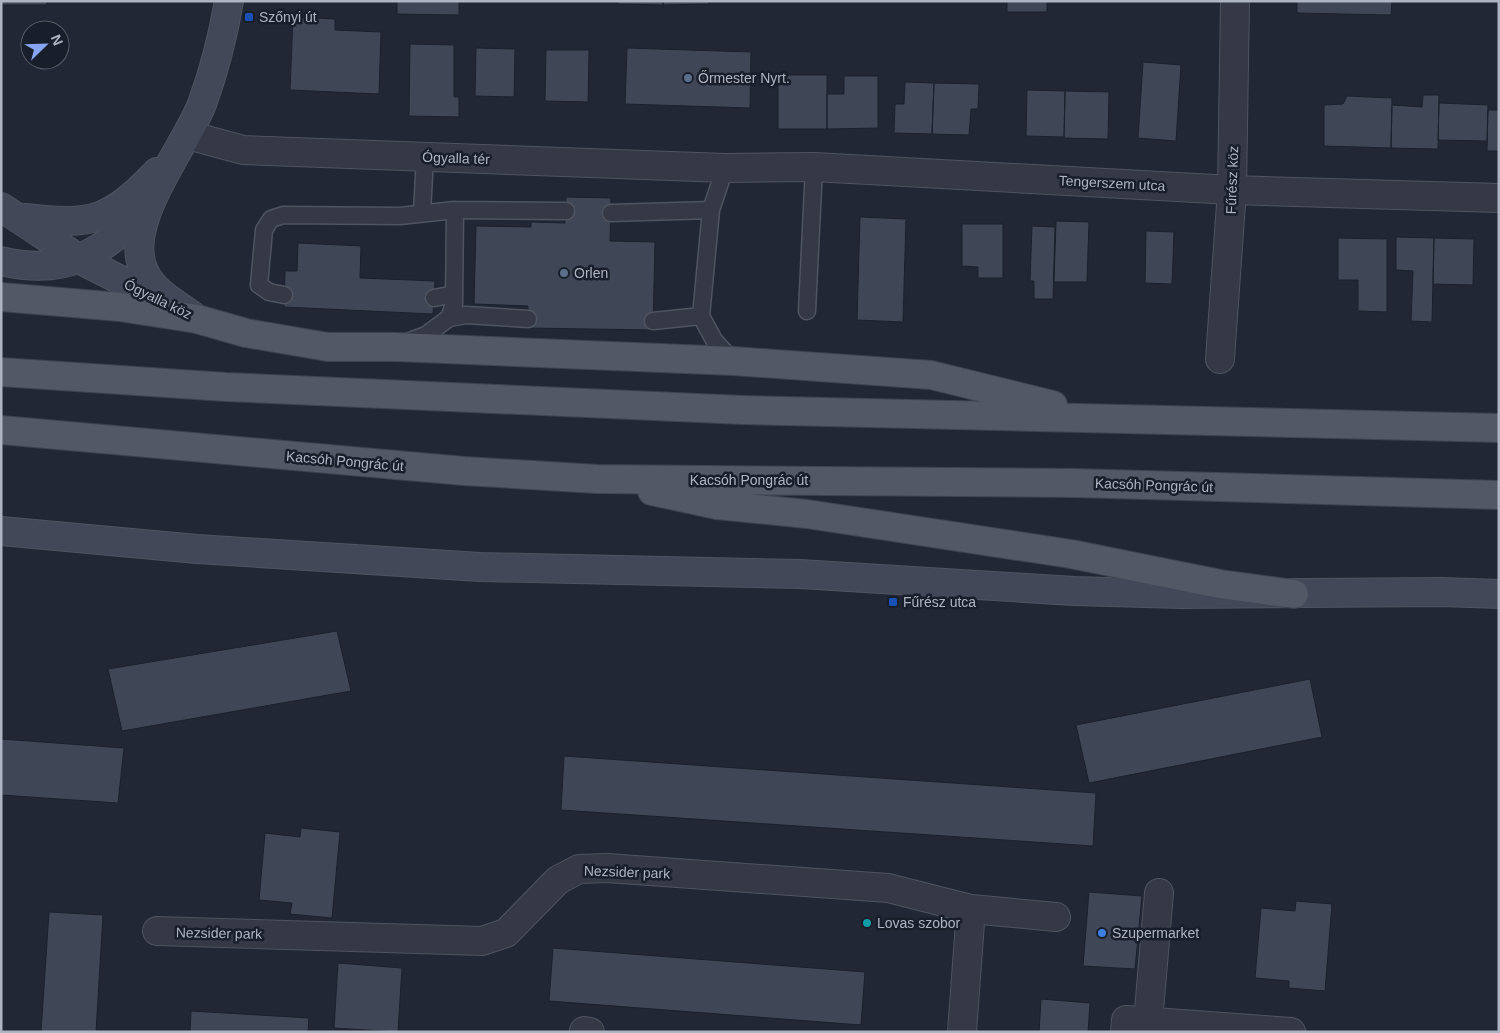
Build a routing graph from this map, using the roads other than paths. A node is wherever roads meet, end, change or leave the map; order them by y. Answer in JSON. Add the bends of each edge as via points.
{"nodes":[{"id":1,"x":228,"y":1,"type":"edge"},
{"id":2,"x":1236,"y":1,"type":"edge"},
{"id":3,"x":184,"y":141,"type":"junction"},
{"id":4,"x":425,"y":157,"type":"junction"},
{"id":5,"x":814,"y":167,"type":"junction"},
{"id":6,"x":725,"y":168,"type":"junction"},
{"id":7,"x":1232,"y":190,"type":"junction"},
{"id":8,"x":1499,"y":198,"type":"edge"},
{"id":9,"x":147,"y":209,"type":"junction"},
{"id":10,"x":454,"y":210,"type":"junction"},
{"id":11,"x":711,"y":210,"type":"junction"},
{"id":12,"x":566,"y":211,"type":"dead end"},
{"id":13,"x":11,"y":212,"type":"edge"},
{"id":14,"x":422,"y":212,"type":"junction"},
{"id":15,"x":611,"y":213,"type":"dead end"},
{"id":16,"x":81,"y":260,"type":"junction"},
{"id":17,"x":1,"y":261,"type":"edge"},
{"id":18,"x":454,"y":294,"type":"junction"},
{"id":19,"x":284,"y":295,"type":"dead end"},
{"id":20,"x":1,"y":297,"type":"edge"},
{"id":21,"x":434,"y":298,"type":"dead end"},
{"id":22,"x":807,"y":311,"type":"dead end"},
{"id":23,"x":701,"y":316,"type":"junction"},
{"id":24,"x":197,"y":318,"type":"junction"},
{"id":25,"x":449,"y":318,"type":"junction"},
{"id":26,"x":528,"y":319,"type":"dead end"},
{"id":27,"x":653,"y":320,"type":"dead end"},
{"id":28,"x":396,"y":347,"type":"junction"},
{"id":29,"x":1220,"y":359,"type":"dead end"},
{"id":30,"x":733,"y":361,"type":"junction"},
{"id":31,"x":1,"y":372,"type":"edge"},
{"id":32,"x":1100,"y":417,"type":"junction"},
{"id":33,"x":1499,"y":428,"type":"edge"},
{"id":34,"x":1,"y":430,"type":"edge"},
{"id":35,"x":597,"y":479,"type":"junction"},
{"id":36,"x":1499,"y":495,"type":"edge"},
{"id":37,"x":1,"y":531,"type":"edge"},
{"id":38,"x":1294,"y":594,"type":"junction"},
{"id":39,"x":1499,"y":594,"type":"edge"},
{"id":40,"x":1160,"y":893,"type":"dead end"},
{"id":41,"x":971,"y":909,"type":"junction"},
{"id":42,"x":1056,"y":917,"type":"dead end"},
{"id":43,"x":157,"y":931,"type":"dead end"},
{"id":44,"x":1137,"y":1027,"type":"edge"},
{"id":45,"x":584,"y":1031,"type":"edge"},
{"id":46,"x":590,"y":1032,"type":"edge"},
{"id":47,"x":962,"y":1032,"type":"edge"},
{"id":48,"x":1291,"y":1032,"type":"edge"}],
"edges":[{"from":1,"to":3,"type":"street","name":"Ógyalla köz","via":[[223,37],[202,103]]},
{"from":2,"to":7,"type":"street","name":"Fűrész köz"},
{"from":3,"to":4,"type":"street","name":"Ógyalla tér","via":[[243,150]]},
{"from":3,"to":9,"type":"street","name":"Ógyalla köz"},
{"from":3,"to":13,"type":"street","name":"Ógyalla köz","via":[[132,198],[114,210],[65,223]]},
{"from":4,"to":6,"type":"street","name":"Ógyalla tér"},
{"from":4,"to":14,"type":"lane"},
{"from":5,"to":6,"type":"street","name":"Tengerszem utca"},
{"from":5,"to":7,"type":"street","name":"Tengerszem utca"},
{"from":5,"to":22,"type":"lane"},
{"from":6,"to":11,"type":"lane"},
{"from":7,"to":8,"type":"street","name":"Tengerszem utca"},
{"from":7,"to":29,"type":"street","name":"Fűrész köz"},
{"from":9,"to":16,"type":"street","name":"Ógyalla köz","via":[[116,238]]},
{"from":9,"to":24,"type":"street","name":"Ógyalla köz","via":[[139,234],[138,254],[144,272],[153,287]]},
{"from":10,"to":12,"type":"lane"},
{"from":10,"to":14,"type":"lane"},
{"from":10,"to":18,"type":"lane"},
{"from":11,"to":15,"type":"lane"},
{"from":11,"to":23,"type":"lane"},
{"from":13,"to":16,"type":"street","name":"Ógyalla köz"},
{"from":14,"to":19,"type":"lane","via":[[400,216],[283,215],[271,219],[264,230],[259,285],[269,292]]},
{"from":16,"to":17,"type":"street","name":"Ógyalla köz","via":[[23,266]]},
{"from":16,"to":24,"type":"street","name":"Ógyalla köz"},
{"from":18,"to":21,"type":"lane"},
{"from":18,"to":25,"type":"lane"},
{"from":20,"to":24,"type":"main road","via":[[120,307]]},
{"from":23,"to":27,"type":"lane"},
{"from":23,"to":30,"type":"lane","via":[[714,340]]},
{"from":24,"to":28,"type":"main road","via":[[246,333],[328,347]]},
{"from":25,"to":26,"type":"lane","via":[[466,315]]},
{"from":25,"to":28,"type":"lane","via":[[426,335]]},
{"from":28,"to":30,"type":"main road"},
{"from":30,"to":32,"type":"main road","via":[[931,375]]},
{"from":31,"to":32,"type":"main road","via":[[484,400],[743,410]]},
{"from":32,"to":33,"type":"main road"},
{"from":34,"to":35,"type":"main road","name":"Kacsóh Pongrác út","via":[[464,471]]},
{"from":35,"to":36,"type":"main road","name":"Kacsóh Pongrác út","via":[[1074,483]]},
{"from":35,"to":38,"type":"main road","via":[[717,505],[807,514],[1061,553],[1220,584]]},
{"from":37,"to":38,"type":"street","via":[[197,549],[480,568],[800,574],[1074,591]]},
{"from":38,"to":39,"type":"street"},
{"from":40,"to":44,"type":"street"},
{"from":41,"to":42,"type":"street","name":"Nezsider park"},
{"from":41,"to":43,"type":"street","name":"Nezsider park","via":[[888,888],[607,868],[579,869],[558,880],[506,933],[482,941]]},
{"from":41,"to":47,"type":"street"},
{"from":44,"to":48,"type":"street"},
{"from":45,"to":46,"type":"street"}]}
